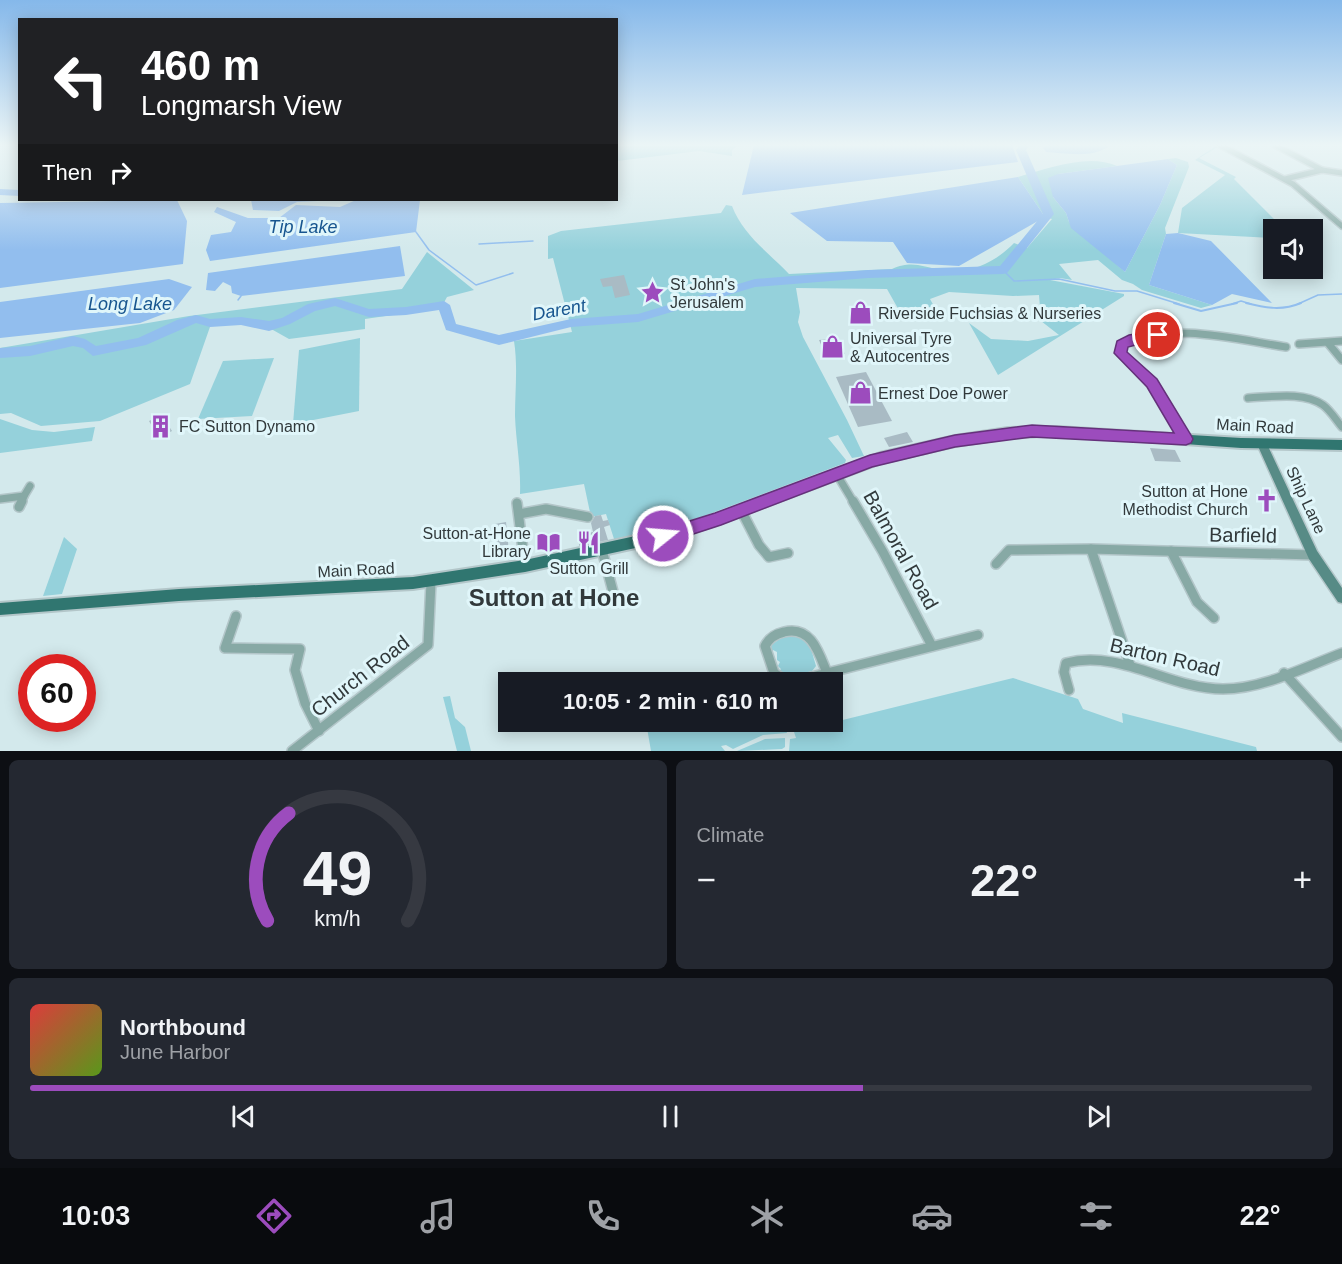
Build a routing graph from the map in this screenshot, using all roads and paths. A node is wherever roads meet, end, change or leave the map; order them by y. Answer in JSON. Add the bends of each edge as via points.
{"nodes":[{"id":1,"x":1288,"y":180,"type":"edge"},
{"id":2,"x":1342,"y":226,"type":"edge"},
{"id":3,"x":1342,"y":341,"type":"edge"},
{"id":4,"x":1328,"y":343,"type":"junction"},
{"id":5,"x":1299,"y":344,"type":"dead end"},
{"id":6,"x":1286,"y":347,"type":"dead end"},
{"id":7,"x":1342,"y":360,"type":"edge"},
{"id":8,"x":1248,"y":398,"type":"dead end"},
{"id":9,"x":1342,"y":427,"type":"edge"},
{"id":10,"x":1186,"y":439,"type":"junction"},
{"id":11,"x":1262,"y":444,"type":"junction"},
{"id":12,"x":1342,"y":445,"type":"edge"},
{"id":13,"x":836,"y":473,"type":"junction"},
{"id":14,"x":30,"y":486,"type":"dead end"},
{"id":15,"x":24,"y":496,"type":"junction"},
{"id":16,"x":0,"y":499,"type":"edge"},
{"id":17,"x":517,"y":503,"type":"dead end"},
{"id":18,"x":19,"y":507,"type":"dead end"},
{"id":19,"x":741,"y":510,"type":"junction"},
{"id":20,"x":519,"y":514,"type":"junction"},
{"id":21,"x":588,"y":517,"type":"dead end"},
{"id":22,"x":1091,"y":549,"type":"junction"},
{"id":23,"x":602,"y":550,"type":"junction"},
{"id":24,"x":1171,"y":551,"type":"junction"},
{"id":25,"x":788,"y":553,"type":"dead end"},
{"id":26,"x":1313,"y":555,"type":"junction"},
{"id":27,"x":996,"y":564,"type":"dead end"},
{"id":28,"x":525,"y":566,"type":"junction"},
{"id":29,"x":431,"y":582,"type":"junction"},
{"id":30,"x":1342,"y":598,"type":"edge"},
{"id":31,"x":616,"y":603,"type":"dead end"},
{"id":32,"x":0,"y":609,"type":"edge"},
{"id":33,"x":236,"y":615,"type":"dead end"},
{"id":34,"x":1214,"y":618,"type":"dead end"},
{"id":35,"x":978,"y":635,"type":"dead end"},
{"id":36,"x":932,"y":646,"type":"junction"},
{"id":37,"x":1342,"y":653,"type":"edge"},
{"id":38,"x":1130,"y":665,"type":"junction"},
{"id":39,"x":775,"y":672,"type":"edge"},
{"id":40,"x":827,"y":672,"type":"edge"},
{"id":41,"x":831,"y":672,"type":"edge"},
{"id":42,"x":1284,"y":673,"type":"junction"},
{"id":43,"x":1069,"y":690,"type":"dead end"},
{"id":44,"x":319,"y":731,"type":"junction"},
{"id":45,"x":1341,"y":735,"type":"edge"},
{"id":46,"x":292,"y":751,"type":"edge"}],
"edges":[{"from":1,"to":2,"type":"street"},
{"from":3,"to":4,"type":"street"},
{"from":4,"to":5,"type":"street"},
{"from":4,"to":7,"type":"street"},
{"from":6,"to":10,"type":"street","via":[[1167,334],[1137,337],[1121,344],[1120,353],[1152,383]]},
{"from":8,"to":9,"type":"street","via":[[1317,401]]},
{"from":10,"to":11,"type":"main road","name":"Main Road"},
{"from":10,"to":13,"type":"main road","name":"Main Road","via":[[1057,431],[1008,433],[925,447]]},
{"from":11,"to":12,"type":"main road","name":"Main Road"},
{"from":11,"to":26,"type":"street","name":"Ship Lane"},
{"from":13,"to":19,"type":"main road","name":"Main Road"},
{"from":13,"to":36,"type":"street","name":"Balmoral Road","via":[[888,560]]},
{"from":14,"to":15,"type":"street"},
{"from":15,"to":16,"type":"street"},
{"from":15,"to":18,"type":"street"},
{"from":17,"to":20,"type":"street"},
{"from":19,"to":23,"type":"main road","name":"Main Road","via":[[663,536]]},
{"from":19,"to":25,"type":"street","via":[[769,557]]},
{"from":20,"to":21,"type":"street","via":[[546,509]]},
{"from":20,"to":28,"type":"street"},
{"from":22,"to":24,"type":"street","name":"Barfield"},
{"from":22,"to":27,"type":"street","name":"Barfield","via":[[1009,550]]},
{"from":22,"to":38,"type":"street"},
{"from":23,"to":28,"type":"main road","name":"Main Road"},
{"from":23,"to":31,"type":"street"},
{"from":24,"to":26,"type":"street","name":"Barfield"},
{"from":24,"to":34,"type":"street","via":[[1197,602]]},
{"from":26,"to":30,"type":"street","name":"Ship Lane"},
{"from":28,"to":29,"type":"main road","name":"Main Road"},
{"from":29,"to":32,"type":"main road","name":"Main Road"},
{"from":29,"to":44,"type":"street","name":"Church Road","via":[[428,645]]},
{"from":33,"to":44,"type":"street","via":[[225,648],[300,649],[295,670],[304,703]]},
{"from":35,"to":36,"type":"street"},
{"from":36,"to":41,"type":"street"},
{"from":37,"to":42,"type":"street","name":"Barton Road"},
{"from":38,"to":42,"type":"street","name":"Barton Road","via":[[1201,688],[1226,689]]},
{"from":38,"to":43,"type":"street","name":"Barton Road","via":[[1078,658],[1066,663]]},
{"from":39,"to":40,"type":"street","via":[[765,646],[770,638],[791,630],[809,636]]},
{"from":42,"to":45,"type":"street"},
{"from":44,"to":46,"type":"street","name":"Church Road"}]}
